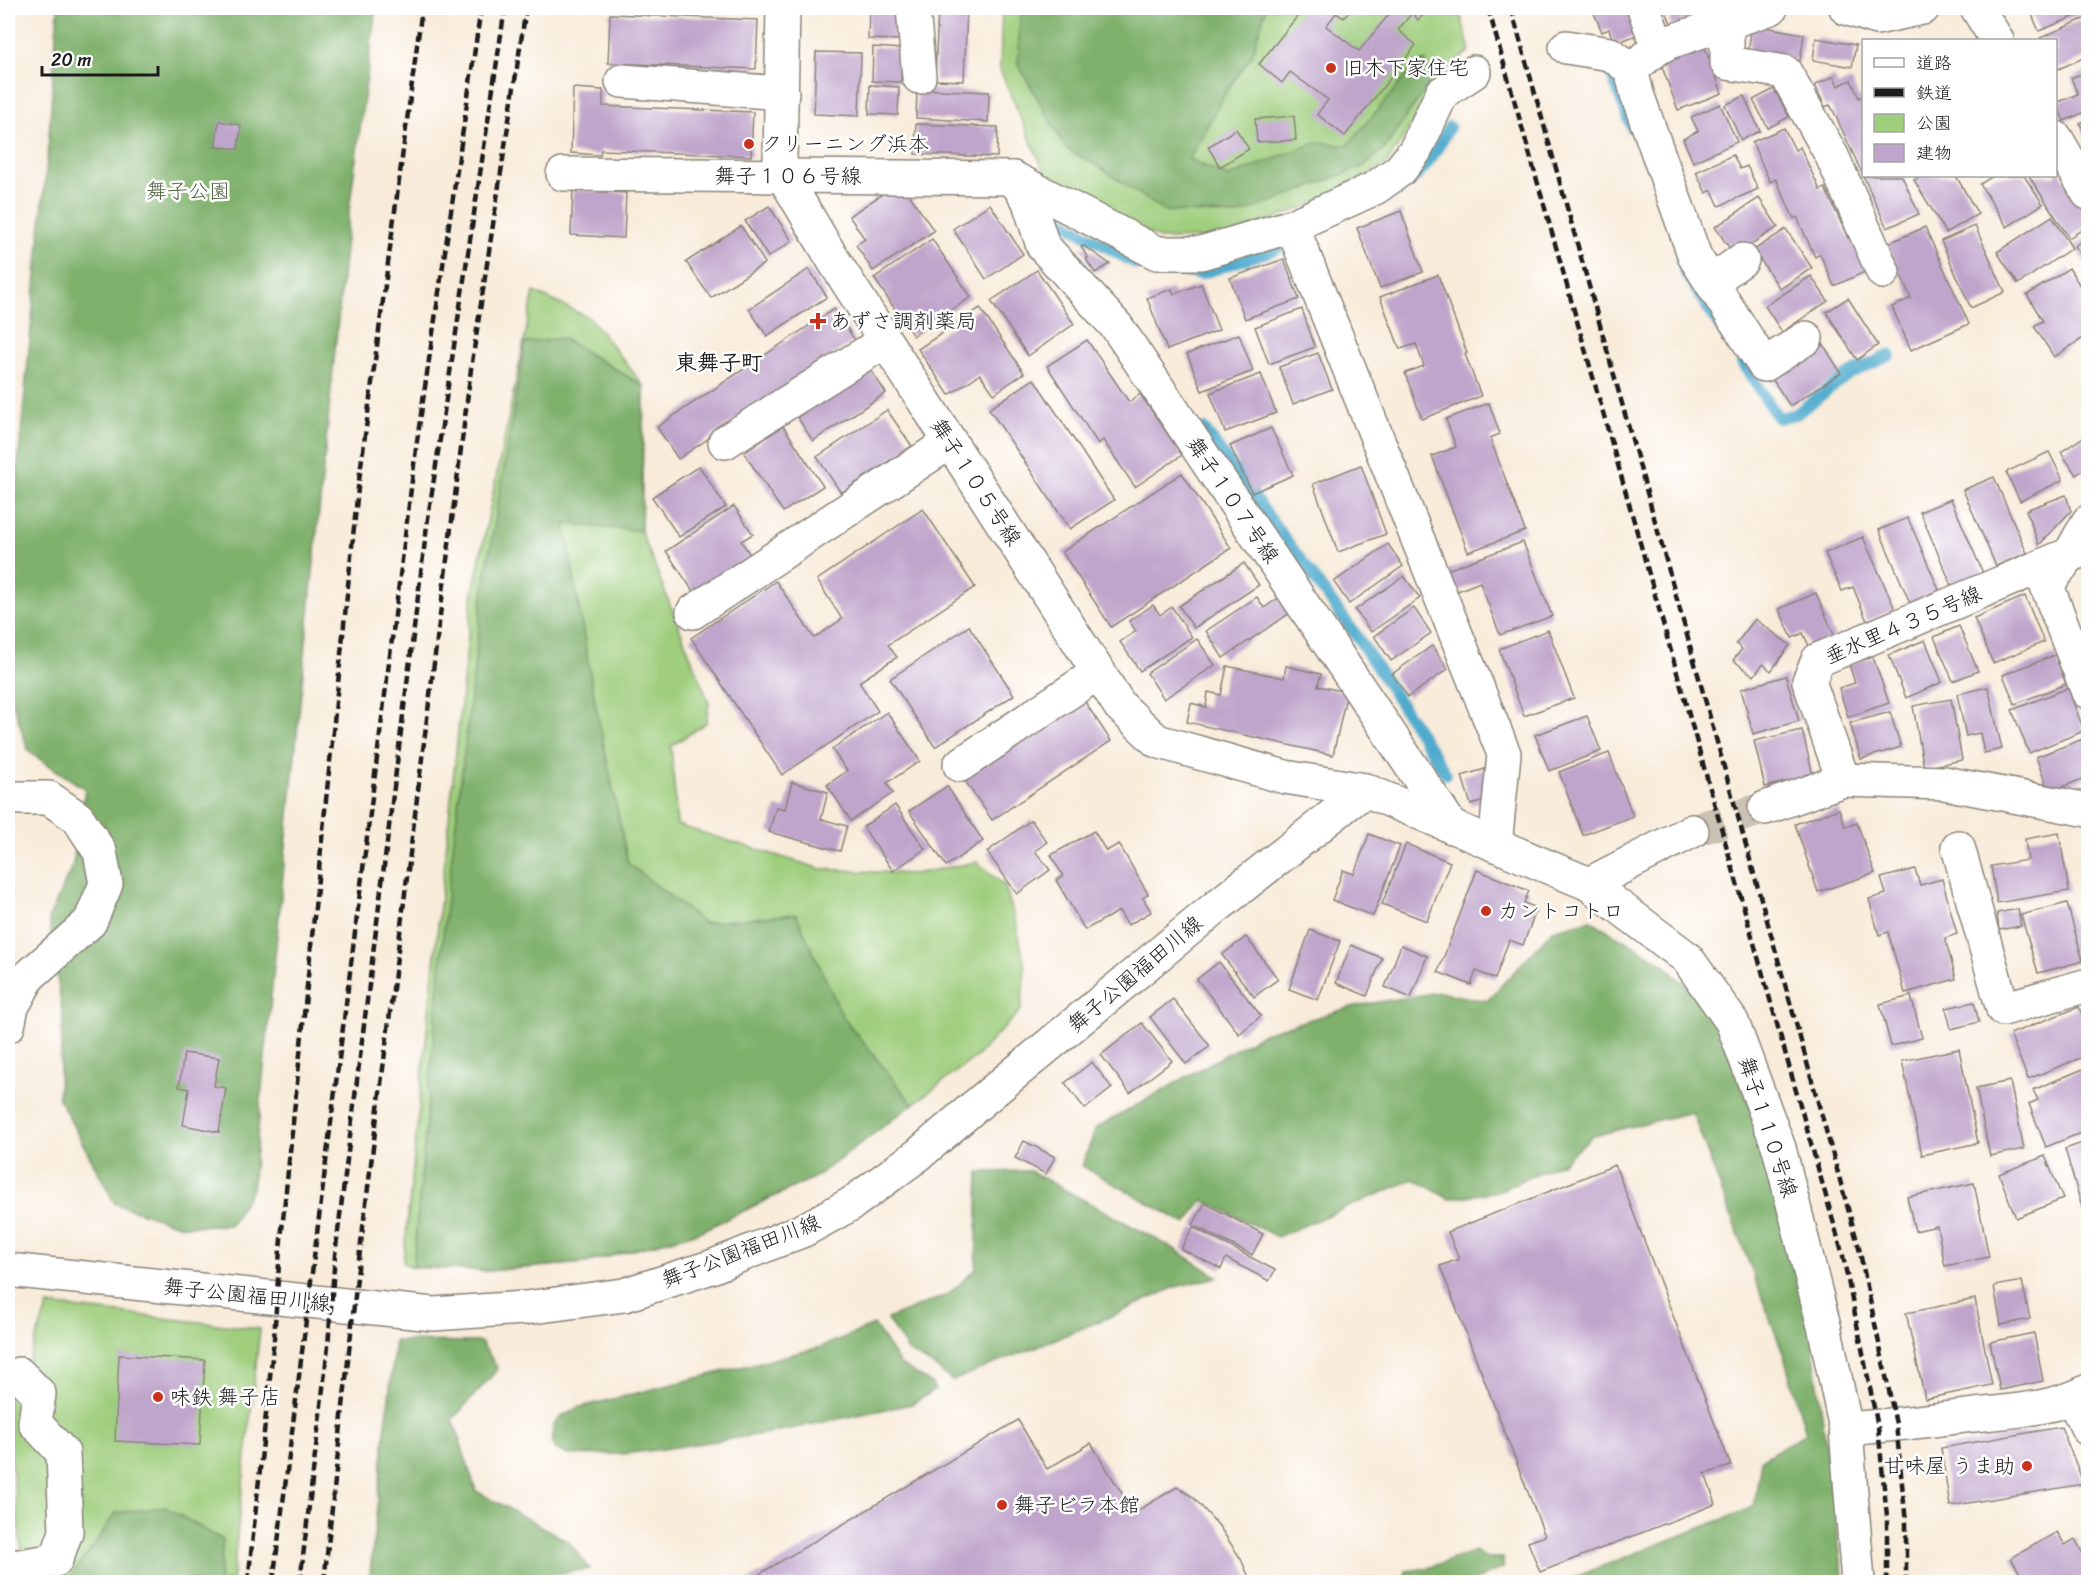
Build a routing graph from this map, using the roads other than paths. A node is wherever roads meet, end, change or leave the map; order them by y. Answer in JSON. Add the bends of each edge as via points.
{"nodes":[{"id":1,"x":783,"y":8,"type":"edge"},
{"id":2,"x":913,"y":8,"type":"edge"},
{"id":3,"x":1644,"y":8,"type":"edge"},
{"id":4,"x":1772,"y":8,"type":"edge"},
{"id":5,"x":1846,"y":8,"type":"edge"},
{"id":6,"x":1923,"y":8,"type":"edge"},
{"id":7,"x":1977,"y":8,"type":"edge"},
{"id":8,"x":1887,"y":11,"type":"edge"},
{"id":9,"x":1724,"y":15,"type":"edge"},
{"id":10,"x":1996,"y":39,"type":"edge"},
{"id":11,"x":1566,"y":47,"type":"dead end"},
{"id":12,"x":1658,"y":48,"type":"junction"},
{"id":13,"x":1631,"y":69,"type":"junction"},
{"id":14,"x":1474,"y":72,"type":"dead end"},
{"id":15,"x":919,"y":77,"type":"dead end"},
{"id":16,"x":622,"y":81,"type":"dead end"},
{"id":17,"x":782,"y":93,"type":"junction"},
{"id":18,"x":2057,"y":141,"type":"edge"},
{"id":19,"x":563,"y":174,"type":"dead end"},
{"id":20,"x":783,"y":175,"type":"junction"},
{"id":21,"x":1013,"y":178,"type":"junction"},
{"id":22,"x":2087,"y":187,"type":"edge"},
{"id":23,"x":1297,"y":239,"type":"junction"},
{"id":24,"x":1742,"y":260,"type":"dead end"},
{"id":25,"x":1883,"y":272,"type":"dead end"},
{"id":26,"x":1711,"y":282,"type":"junction"},
{"id":27,"x":1806,"y":338,"type":"dead end"},
{"id":28,"x":885,"y":341,"type":"junction"},
{"id":29,"x":725,"y":442,"type":"dead end"},
{"id":30,"x":950,"y":442,"type":"junction"},
{"id":31,"x":2088,"y":522,"type":"edge"},
{"id":32,"x":2079,"y":555,"type":"edge"},
{"id":33,"x":693,"y":612,"type":"dead end"},
{"id":34,"x":1099,"y":672,"type":"junction"},
{"id":35,"x":2088,"y":693,"type":"edge"},
{"id":36,"x":960,"y":765,"type":"dead end"},
{"id":37,"x":1843,"y":780,"type":"junction"},
{"id":38,"x":1365,"y":790,"type":"junction"},
{"id":39,"x":8,"y":798,"type":"edge"},
{"id":40,"x":1765,"y":808,"type":"tunnel mouth"},
{"id":41,"x":2088,"y":810,"type":"edge"},
{"id":42,"x":1452,"y":827,"type":"junction"},
{"id":43,"x":1692,"y":831,"type":"tunnel mouth"},
{"id":44,"x":1495,"y":845,"type":"junction"},
{"id":45,"x":1958,"y":847,"type":"dead end"},
{"id":46,"x":1589,"y":884,"type":"junction"},
{"id":47,"x":2088,"y":985,"type":"edge"},
{"id":48,"x":8,"y":1026,"type":"edge"},
{"id":49,"x":8,"y":1270,"type":"edge"},
{"id":50,"x":19,"y":1374,"type":"dead end"},
{"id":51,"x":2081,"y":1395,"type":"edge"},
{"id":52,"x":1846,"y":1429,"type":"junction"},
{"id":53,"x":2088,"y":1429,"type":"edge"},
{"id":54,"x":13,"y":1567,"type":"dead end"},
{"id":55,"x":1858,"y":1582,"type":"edge"}],
"edges":[{"from":1,"to":17,"type":"street","name":"舞子１０５号線"},
{"from":2,"to":15,"type":"street"},
{"from":3,"to":12,"type":"street"},
{"from":4,"to":9,"type":"street"},
{"from":5,"to":8,"type":"street","via":[[1877,18]]},
{"from":6,"to":8,"type":"street"},
{"from":7,"to":10,"type":"street"},
{"from":9,"to":12,"type":"street"},
{"from":9,"to":25,"type":"street","via":[[1727,63],[1785,72],[1832,156]]},
{"from":11,"to":13,"type":"street","via":[[1610,54]]},
{"from":12,"to":13,"type":"street"},
{"from":13,"to":26,"type":"street","via":[[1695,257]]},
{"from":14,"to":23,"type":"street","via":[[1442,93],[1415,151],[1400,170]]},
{"from":16,"to":17,"type":"street"},
{"from":17,"to":20,"type":"street","name":"舞子１０５号線"},
{"from":18,"to":22,"type":"street"},
{"from":19,"to":20,"type":"street","name":"舞子１０６号線"},
{"from":20,"to":21,"type":"street","name":"舞子１０６号線"},
{"from":20,"to":28,"type":"street","name":"舞子１０５号線"},
{"from":21,"to":23,"type":"street","via":[[1157,253],[1201,253]]},
{"from":21,"to":42,"type":"street","name":"舞子１０７号線","via":[[1028,199],[1043,246],[1117,327]]},
{"from":23,"to":44,"type":"street","via":[[1504,754]]},
{"from":24,"to":26,"type":"street"},
{"from":26,"to":27,"type":"street","via":[[1764,365]]},
{"from":28,"to":29,"type":"street"},
{"from":28,"to":30,"type":"street","name":"舞子１０５号線"},
{"from":30,"to":33,"type":"street"},
{"from":30,"to":34,"type":"street","name":"舞子１０５号線"},
{"from":31,"to":32,"type":"street"},
{"from":32,"to":35,"type":"street","via":[[2047,586]]},
{"from":32,"to":37,"type":"street","name":"垂水里４３５号線","via":[[1818,660],[1809,681]]},
{"from":34,"to":36,"type":"street"},
{"from":34,"to":38,"type":"street","name":"舞子１０５号線","via":[[1120,706],[1157,741],[1285,777]]},
{"from":37,"to":40,"type":"street"},
{"from":37,"to":41,"type":"street","via":[[1944,783]]},
{"from":38,"to":42,"type":"street","name":"舞子１０５号線"},
{"from":38,"to":49,"type":"street","name":"舞子公園福田川線","via":[[1216,907],[918,1155],[850,1204],[804,1230],[711,1267],[624,1295],[525,1308],[433,1314]]},
{"from":39,"to":48,"type":"street","via":[[49,798],[78,818],[100,852],[106,884],[90,922],[29,976],[12,1007]]},
{"from":42,"to":44,"type":"street","name":"舞子１０５号線"},
{"from":43,"to":46,"type":"street"},
{"from":44,"to":46,"type":"street","name":"舞子１１０号線"},
{"from":45,"to":47,"type":"street","via":[[2003,1009]]},
{"from":46,"to":52,"type":"street","name":"舞子１１０号線","via":[[1687,958],[1732,1022],[1779,1148]]},
{"from":50,"to":54,"type":"street","via":[[39,1394],[35,1423],[63,1453],[66,1532],[56,1560]]},
{"from":51,"to":52,"type":"street","via":[[2021,1410]]},
{"from":51,"to":53,"type":"street"},
{"from":52,"to":55,"type":"street","name":"舞子１１０号線"}]}
